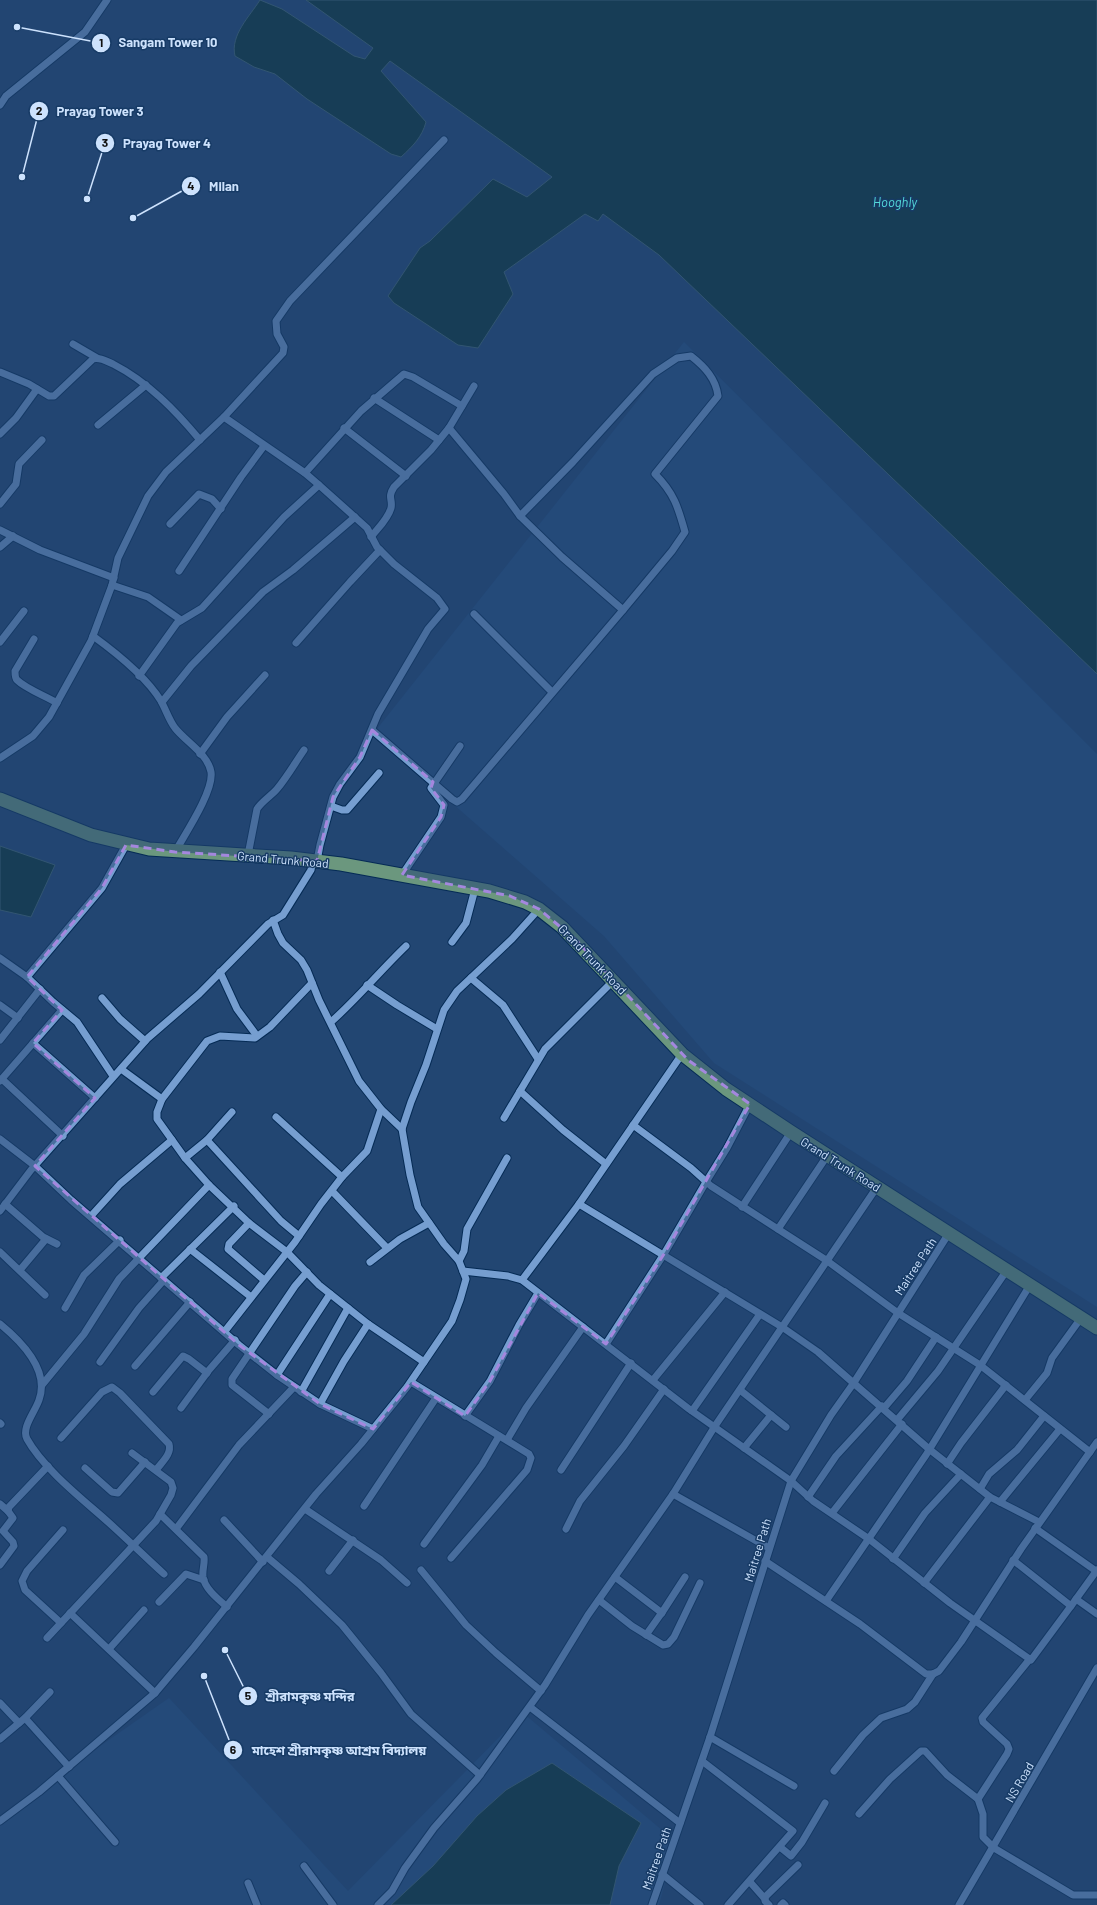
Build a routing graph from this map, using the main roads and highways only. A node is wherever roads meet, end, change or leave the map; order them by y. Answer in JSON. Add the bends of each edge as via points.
{"nodes":[{"id":1,"x":0,"y":799,"type":"edge"},
{"id":2,"x":1097,"y":1328,"type":"edge"}],
"edges":[{"from":1,"to":2,"type":"main road","name":"Grand Trunk Road","via":[[67,826],[126,845],[175,852],[315,861],[474,888],[510,896],[539,909],[562,927],[682,1054],[726,1089]]}]}
